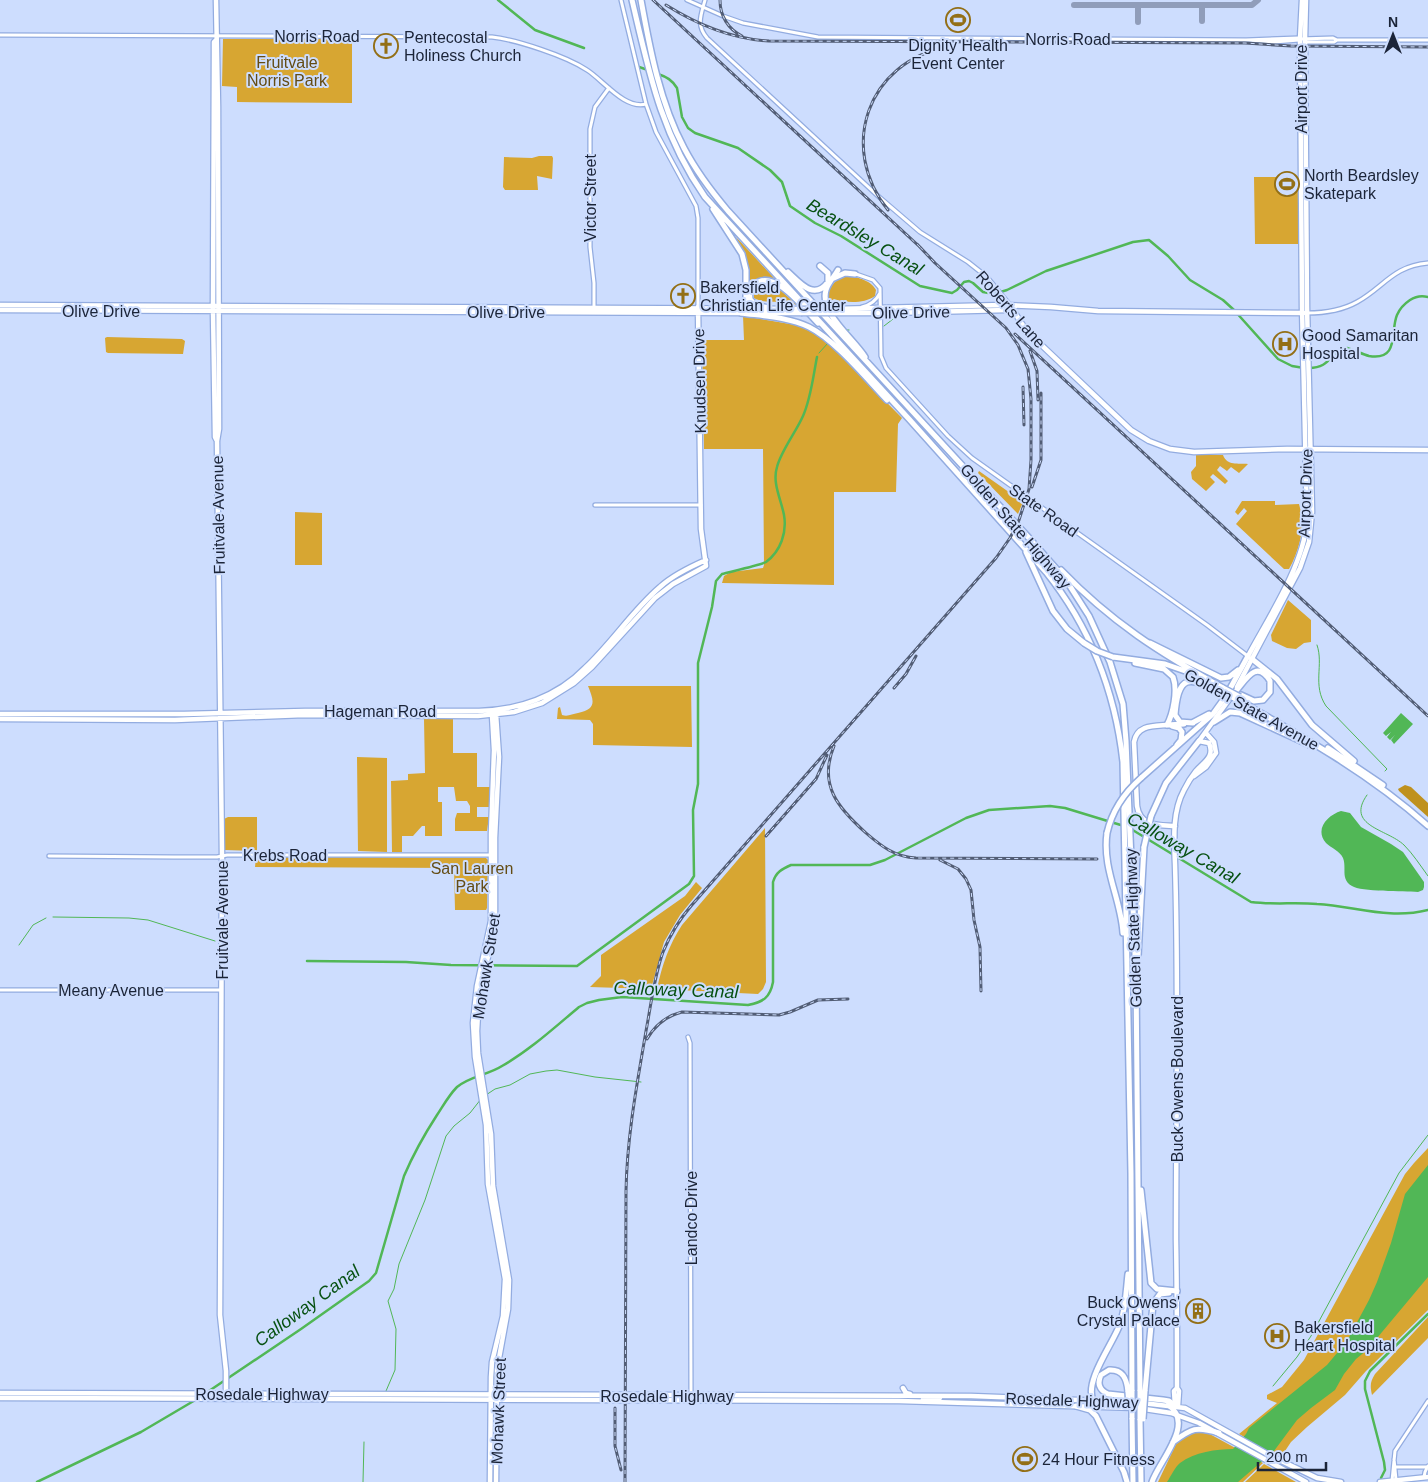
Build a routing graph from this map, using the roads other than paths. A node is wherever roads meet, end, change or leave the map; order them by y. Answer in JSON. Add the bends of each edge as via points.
{"nodes":[{"id":1,"x":216,"y":0,"type":"edge"},
{"id":2,"x":621,"y":0,"type":"edge"},
{"id":3,"x":632,"y":0,"type":"edge"},
{"id":4,"x":641,"y":0,"type":"edge"},
{"id":5,"x":687,"y":0,"type":"edge"},
{"id":6,"x":705,"y":0,"type":"edge"},
{"id":7,"x":1302,"y":0,"type":"edge"},
{"id":8,"x":1306,"y":0,"type":"edge"},
{"id":9,"x":703,"y":7,"type":"junction"},
{"id":10,"x":0,"y":35,"type":"edge"},
{"id":11,"x":216,"y":38,"type":"junction"},
{"id":12,"x":1302,"y":39,"type":"junction"},
{"id":13,"x":1428,"y":40,"type":"edge"},
{"id":14,"x":609,"y":88,"type":"junction"},
{"id":15,"x":646,"y":104,"type":"junction"},
{"id":16,"x":705,"y":196,"type":"junction"},
{"id":17,"x":743,"y":227,"type":"junction"},
{"id":18,"x":1428,"y":263,"type":"edge"},
{"id":19,"x":820,"y":266,"type":"dead end"},
{"id":20,"x":837,"y":270,"type":"joint"},
{"id":21,"x":855,"y":274,"type":"junction"},
{"id":22,"x":830,"y":281,"type":"junction"},
{"id":23,"x":880,"y":293,"type":"junction"},
{"id":24,"x":0,"y":305,"type":"edge"},
{"id":25,"x":35,"y":305,"type":"junction"},
{"id":26,"x":215,"y":305,"type":"junction"},
{"id":27,"x":99,"y":306,"type":"junction"},
{"id":28,"x":155,"y":306,"type":"junction"},
{"id":29,"x":488,"y":307,"type":"junction"},
{"id":30,"x":940,"y":307,"type":"junction"},
{"id":31,"x":1011,"y":307,"type":"junction"},
{"id":32,"x":646,"y":308,"type":"junction"},
{"id":33,"x":746,"y":308,"type":"junction"},
{"id":34,"x":852,"y":308,"type":"junction"},
{"id":35,"x":0,"y":310,"type":"edge"},
{"id":36,"x":13,"y":310,"type":"junction"},
{"id":37,"x":594,"y":310,"type":"junction"},
{"id":38,"x":698,"y":310,"type":"junction"},
{"id":39,"x":79,"y":311,"type":"junction"},
{"id":40,"x":138,"y":311,"type":"junction"},
{"id":41,"x":215,"y":311,"type":"junction"},
{"id":42,"x":770,"y":311,"type":"junction"},
{"id":43,"x":835,"y":311,"type":"junction"},
{"id":44,"x":881,"y":311,"type":"junction"},
{"id":45,"x":468,"y":312,"type":"junction"},
{"id":46,"x":628,"y":313,"type":"junction"},
{"id":47,"x":741,"y":313,"type":"junction"},
{"id":48,"x":904,"y":313,"type":"junction"},
{"id":49,"x":1305,"y":313,"type":"junction"},
{"id":50,"x":839,"y":342,"type":"junction"},
{"id":51,"x":869,"y":364,"type":"junction"},
{"id":52,"x":214,"y":394,"type":"junction"},
{"id":53,"x":218,"y":406,"type":"junction"},
{"id":54,"x":910,"y":419,"type":"junction"},
{"id":55,"x":217,"y":441,"type":"junction"},
{"id":56,"x":1309,"y":450,"type":"junction"},
{"id":57,"x":1428,"y":450,"type":"edge"},
{"id":58,"x":595,"y":505,"type":"dead end"},
{"id":59,"x":701,"y":505,"type":"junction"},
{"id":60,"x":1029,"y":538,"type":"junction"},
{"id":61,"x":1022,"y":545,"type":"junction"},
{"id":62,"x":706,"y":560,"type":"junction"},
{"id":63,"x":706,"y":566,"type":"joint"},
{"id":64,"x":1139,"y":638,"type":"junction"},
{"id":65,"x":1113,"y":657,"type":"junction"},
{"id":66,"x":1250,"y":657,"type":"junction"},
{"id":67,"x":1240,"y":668,"type":"junction"},
{"id":68,"x":1222,"y":690,"type":"junction"},
{"id":69,"x":1237,"y":697,"type":"junction"},
{"id":70,"x":1220,"y":703,"type":"junction"},
{"id":71,"x":390,"y":711,"type":"junction"},
{"id":72,"x":461,"y":711,"type":"junction"},
{"id":73,"x":276,"y":712,"type":"junction"},
{"id":74,"x":0,"y":714,"type":"edge"},
{"id":75,"x":184,"y":714,"type":"junction"},
{"id":76,"x":494,"y":714,"type":"junction"},
{"id":77,"x":366,"y":715,"type":"junction"},
{"id":78,"x":436,"y":715,"type":"junction"},
{"id":79,"x":220,"y":716,"type":"junction"},
{"id":80,"x":62,"y":717,"type":"junction"},
{"id":81,"x":253,"y":717,"type":"junction"},
{"id":82,"x":0,"y":719,"type":"edge"},
{"id":83,"x":157,"y":720,"type":"junction"},
{"id":84,"x":1214,"y":722,"type":"junction"},
{"id":85,"x":1193,"y":723,"type":"junction"},
{"id":86,"x":1167,"y":726,"type":"junction"},
{"id":87,"x":1206,"y":733,"type":"junction"},
{"id":88,"x":1200,"y":741,"type":"junction"},
{"id":89,"x":1338,"y":758,"type":"junction"},
{"id":90,"x":1163,"y":759,"type":"junction"},
{"id":91,"x":1194,"y":776,"type":"junction"},
{"id":92,"x":1375,"y":779,"type":"junction"},
{"id":93,"x":1126,"y":786,"type":"junction"},
{"id":94,"x":1428,"y":821,"type":"edge"},
{"id":95,"x":1175,"y":826,"type":"junction"},
{"id":96,"x":1428,"y":826,"type":"edge"},
{"id":97,"x":492,"y":855,"type":"junction"},
{"id":98,"x":49,"y":856,"type":"dead end"},
{"id":99,"x":222,"y":856,"type":"junction"},
{"id":100,"x":495,"y":888,"type":"junction"},
{"id":101,"x":491,"y":913,"type":"junction"},
{"id":102,"x":492,"y":942,"type":"junction"},
{"id":103,"x":484,"y":964,"type":"junction"},
{"id":104,"x":1127,"y":978,"type":"junction"},
{"id":105,"x":1136,"y":978,"type":"junction"},
{"id":106,"x":0,"y":990,"type":"edge"},
{"id":107,"x":221,"y":990,"type":"junction"},
{"id":108,"x":475,"y":1016,"type":"junction"},
{"id":109,"x":688,"y":1037,"type":"dead end"},
{"id":110,"x":480,"y":1075,"type":"junction"},
{"id":111,"x":1138,"y":1173,"type":"junction"},
{"id":112,"x":1131,"y":1248,"type":"junction"},
{"id":113,"x":1177,"y":1291,"type":"junction"},
{"id":114,"x":903,"y":1388,"type":"dead end"},
{"id":115,"x":1142,"y":1391,"type":"junction"},
{"id":116,"x":1130,"y":1392,"type":"junction"},
{"id":117,"x":0,"y":1395,"type":"edge"},
{"id":118,"x":84,"y":1396,"type":"junction"},
{"id":119,"x":226,"y":1396,"type":"junction"},
{"id":120,"x":495,"y":1396,"type":"junction"},
{"id":121,"x":834,"y":1396,"type":"junction"},
{"id":122,"x":944,"y":1396,"type":"junction"},
{"id":123,"x":692,"y":1398,"type":"junction"},
{"id":124,"x":1093,"y":1399,"type":"junction"},
{"id":125,"x":491,"y":1400,"type":"junction"},
{"id":126,"x":827,"y":1401,"type":"junction"},
{"id":127,"x":1428,"y":1401,"type":"edge"},
{"id":128,"x":903,"y":1402,"type":"junction"},
{"id":129,"x":1168,"y":1405,"type":"joint"},
{"id":130,"x":1076,"y":1406,"type":"junction"},
{"id":131,"x":1102,"y":1406,"type":"junction"},
{"id":132,"x":1176,"y":1409,"type":"junction"},
{"id":133,"x":1219,"y":1433,"type":"junction"},
{"id":134,"x":1232,"y":1437,"type":"junction"},
{"id":135,"x":1173,"y":1443,"type":"junction"},
{"id":136,"x":1394,"y":1456,"type":"junction"},
{"id":137,"x":1396,"y":1467,"type":"junction"},
{"id":138,"x":1428,"y":1467,"type":"edge"},
{"id":139,"x":1426,"y":1477,"type":"edge"},
{"id":140,"x":1317,"y":1480,"type":"edge"},
{"id":141,"x":1394,"y":1480,"type":"junction"},
{"id":142,"x":490,"y":1482,"type":"edge"},
{"id":143,"x":496,"y":1482,"type":"edge"},
{"id":144,"x":1127,"y":1482,"type":"edge"},
{"id":145,"x":1133,"y":1482,"type":"edge"},
{"id":146,"x":1141,"y":1482,"type":"edge"},
{"id":147,"x":1152,"y":1482,"type":"edge"},
{"id":148,"x":1306,"y":1482,"type":"edge"},
{"id":149,"x":1341,"y":1482,"type":"edge"},
{"id":150,"x":1380,"y":1482,"type":"edge"},
{"id":151,"x":1420,"y":1482,"type":"edge"}],
"edges":[{"from":1,"to":11,"type":"main road","name":"Fruitvale Avenue"},
{"from":2,"to":15,"type":"street","name":"Knudsen Drive"},
{"from":3,"to":16,"type":"highway","name":"Golden State Highway","via":[[650,78],[667,129]]},
{"from":4,"to":17,"type":"highway","name":"Golden State Highway","via":[[659,80],[684,148],[714,195]]},
{"from":5,"to":9,"type":"street","name":"Norris Road"},
{"from":6,"to":9,"type":"street","name":"Roberts Lane"},
{"from":7,"to":12,"type":"main road","name":"Airport Drive"},
{"from":8,"to":12,"type":"main road","name":"Airport Drive"},
{"from":9,"to":12,"type":"street","name":"Norris Road","via":[[743,23],[818,37]]},
{"from":9,"to":31,"type":"street","name":"Roberts Lane","via":[[699,24],[707,38],[886,204],[925,236],[980,271]]},
{"from":10,"to":11,"type":"street","name":"Norris Road"},
{"from":11,"to":14,"type":"street","name":"Norris Road","via":[[501,38],[575,63]]},
{"from":11,"to":26,"type":"main road","name":"Fruitvale Avenue"},
{"from":12,"to":13,"type":"street","name":"Norris Road"},
{"from":12,"to":49,"type":"main road","name":"Airport Drive"},
{"from":14,"to":15,"type":"street","name":"Norris Road","via":[[630,102]]},
{"from":14,"to":37,"type":"street","name":"Victor Street","via":[[595,107],[590,129],[590,247]]},
{"from":15,"to":38,"type":"street","name":"Knudsen Drive","via":[[656,132],[696,206]]},
{"from":16,"to":33,"type":"highway","via":[[742,254]]},
{"from":16,"to":50,"type":"highway","name":"Golden State Highway"},
{"from":17,"to":22,"type":"highway","via":[[804,287],[816,291]]},
{"from":17,"to":51,"type":"highway","name":"Golden State Highway"},
{"from":18,"to":49,"type":"street","via":[[1395,273],[1349,306],[1328,312]]},
{"from":19,"to":22,"type":"highway"},
{"from":20,"to":21,"type":"street"},
{"from":20,"to":22,"type":"highway"},
{"from":21,"to":22,"type":"highway","via":[[841,274]]},
{"from":21,"to":23,"type":"street","via":[[873,280]]},
{"from":22,"to":51,"type":"highway","via":[[825,293],[827,308]]},
{"from":23,"to":34,"type":"street","via":[[869,306]]},
{"from":23,"to":44,"type":"street","name":"State Road"},
{"from":24,"to":25,"type":"main road","name":"Olive Drive"},
{"from":25,"to":27,"type":"main road","name":"Olive Drive"},
{"from":25,"to":36,"type":"main road"},
{"from":26,"to":28,"type":"main road","name":"Olive Drive"},
{"from":26,"to":29,"type":"main road","name":"Olive Drive"},
{"from":26,"to":41,"type":"main road","name":"Fruitvale Avenue"},
{"from":27,"to":28,"type":"main road","name":"Olive Drive"},
{"from":27,"to":39,"type":"main road"},
{"from":28,"to":40,"type":"main road"},
{"from":29,"to":37,"type":"main road","name":"Olive Drive"},
{"from":29,"to":45,"type":"main road"},
{"from":30,"to":31,"type":"main road","name":"Olive Drive"},
{"from":30,"to":44,"type":"main road","name":"Olive Drive"},
{"from":30,"to":48,"type":"main road"},
{"from":31,"to":48,"type":"main road","name":"Olive Drive","via":[[1007,310]]},
{"from":31,"to":49,"type":"main road","name":"Olive Drive","via":[[1102,312]]},
{"from":31,"to":56,"type":"main road","name":"Roberts Lane","via":[[1033,337],[1126,425],[1150,441],[1188,452]]},
{"from":32,"to":37,"type":"main road","name":"Olive Drive"},
{"from":32,"to":38,"type":"main road","name":"Olive Drive"},
{"from":32,"to":46,"type":"main road"},
{"from":33,"to":38,"type":"main road","name":"Olive Drive"},
{"from":33,"to":42,"type":"highway"},
{"from":34,"to":43,"type":"main road","name":"Olive Drive"},
{"from":34,"to":44,"type":"main road","name":"Olive Drive"},
{"from":35,"to":36,"type":"main road","name":"Olive Drive"},
{"from":36,"to":39,"type":"main road","name":"Olive Drive"},
{"from":37,"to":45,"type":"main road","name":"Olive Drive"},
{"from":37,"to":46,"type":"main road","name":"Olive Drive"},
{"from":38,"to":46,"type":"main road","name":"Olive Drive"},
{"from":38,"to":47,"type":"main road","name":"Olive Drive"},
{"from":38,"to":59,"type":"main road","name":"Knudsen Drive"},
{"from":39,"to":40,"type":"main road","name":"Olive Drive"},
{"from":40,"to":41,"type":"main road","name":"Olive Drive"},
{"from":41,"to":45,"type":"main road","name":"Olive Drive"},
{"from":41,"to":52,"type":"main road","name":"Fruitvale Avenue"},
{"from":41,"to":53,"type":"main road","name":"Fruitvale Avenue"},
{"from":42,"to":43,"type":"main road","name":"Olive Drive","bridge":true},
{"from":42,"to":47,"type":"main road","name":"Olive Drive"},
{"from":42,"to":50,"type":"highway","via":[[756,304],[750,296],[752,287],[762,280],[781,286]]},
{"from":43,"to":44,"type":"main road","name":"Olive Drive"},
{"from":44,"to":48,"type":"main road","name":"Olive Drive"},
{"from":44,"to":66,"type":"street","name":"State Road","via":[[881,356],[886,368],[956,444]]},
{"from":47,"to":54,"type":"highway","via":[[791,321],[817,332]]},
{"from":49,"to":56,"type":"main road","name":"Airport Drive"},
{"from":50,"to":54,"type":"highway","name":"Golden State Highway"},
{"from":51,"to":60,"type":"highway","name":"Golden State Highway"},
{"from":52,"to":53,"type":"main road"},
{"from":52,"to":55,"type":"main road","name":"Fruitvale Avenue"},
{"from":53,"to":55,"type":"main road","name":"Fruitvale Avenue"},
{"from":54,"to":61,"type":"highway","name":"Golden State Highway"},
{"from":55,"to":79,"type":"main road","name":"Fruitvale Avenue"},
{"from":56,"to":57,"type":"main road","name":"Roberts Lane"},
{"from":56,"to":66,"type":"main road","name":"Airport Drive","via":[[1312,520],[1306,550],[1298,571]]},
{"from":58,"to":59,"type":"street"},
{"from":59,"to":62,"type":"main road","name":"Knudsen Drive"},
{"from":60,"to":64,"type":"highway","name":"Golden State Avenue","via":[[1096,603]]},
{"from":60,"to":93,"type":"highway","name":"Golden State Highway","via":[[1078,597],[1110,662],[1123,704]]},
{"from":61,"to":65,"type":"highway","bridge":true,"via":[[1053,611],[1067,629],[1084,643]]},
{"from":61,"to":93,"type":"highway","name":"Golden State Highway","via":[[1062,593],[1097,658],[1115,712]]},
{"from":62,"to":63,"type":"main road","name":"Knudsen Drive"},
{"from":62,"to":76,"type":"main road","name":"Hageman Road","via":[[653,593],[573,679],[534,701]]},
{"from":63,"to":76,"type":"main road","name":"Hageman Road","via":[[655,598],[586,673],[568,688],[534,706]]},
{"from":64,"to":67,"type":"highway","via":[[1221,678],[1229,677]]},
{"from":64,"to":68,"type":"highway","name":"Golden State Avenue"},
{"from":65,"to":68,"type":"highway","name":"Golden State Avenue","via":[[1179,668]]},
{"from":65,"to":86,"type":"highway","via":[[1161,668],[1172,675],[1175,687]]},
{"from":66,"to":67,"type":"highway","name":"Airport Drive"},
{"from":66,"to":69,"type":"main road","name":"Airport Drive"},
{"from":66,"to":92,"type":"highway","via":[[1277,679],[1318,731]]},
{"from":67,"to":70,"type":"highway","name":"Airport Drive"},
{"from":68,"to":69,"type":"highway","name":"Golden State Avenue","bridge":true},
{"from":68,"to":85,"type":"highway","via":[[1190,681],[1183,685],[1175,715],[1180,722]]},
{"from":69,"to":69,"type":"highway","via":[[1246,676],[1251,673],[1261,673],[1269,678],[1271,690],[1265,699],[1254,701]]},
{"from":69,"to":84,"type":"main road","name":"Airport Drive"},
{"from":69,"to":89,"type":"highway","name":"Golden State Avenue"},
{"from":69,"to":92,"type":"highway","name":"Golden State Avenue","via":[[1319,742]]},
{"from":70,"to":85,"type":"highway","via":[[1204,718]]},
{"from":70,"to":90,"type":"highway","name":"Airport Drive","via":[[1198,729]]},
{"from":71,"to":72,"type":"main road","name":"Hageman Road"},
{"from":71,"to":73,"type":"main road","name":"Hageman Road"},
{"from":71,"to":77,"type":"main road"},
{"from":72,"to":76,"type":"main road","name":"Hageman Road"},
{"from":72,"to":78,"type":"main road"},
{"from":73,"to":79,"type":"main road","name":"Hageman Road"},
{"from":73,"to":81,"type":"main road"},
{"from":74,"to":80,"type":"main road","name":"Hageman Road"},
{"from":75,"to":79,"type":"main road","name":"Hageman Road"},
{"from":75,"to":80,"type":"main road","name":"Hageman Road"},
{"from":75,"to":83,"type":"main road","via":[[158,717]]},
{"from":76,"to":78,"type":"main road","name":"Hageman Road"},
{"from":76,"to":97,"type":"main road"},
{"from":76,"to":100,"type":"main road","name":"Mohawk Street","via":[[498,757]]},
{"from":77,"to":78,"type":"main road","name":"Hageman Road"},
{"from":77,"to":81,"type":"main road","name":"Hageman Road"},
{"from":79,"to":81,"type":"main road","name":"Hageman Road"},
{"from":79,"to":83,"type":"main road","name":"Hageman Road"},
{"from":79,"to":99,"type":"main road","name":"Fruitvale Avenue"},
{"from":80,"to":82,"type":"main road"},
{"from":80,"to":83,"type":"main road","name":"Hageman Road"},
{"from":84,"to":87,"type":"main road","name":"Airport Drive"},
{"from":84,"to":89,"type":"highway","via":[[1230,712],[1240,713]]},
{"from":85,"to":86,"type":"highway"},
{"from":86,"to":90,"type":"highway","via":[[1179,728],[1182,734]]},
{"from":86,"to":95,"type":"main road","via":[[1144,728],[1135,736],[1136,806],[1145,821]]},
{"from":87,"to":88,"type":"main road","name":"Airport Drive"},
{"from":87,"to":91,"type":"main road","name":"Buck Owens Boulevard","via":[[1214,742],[1216,753]]},
{"from":88,"to":91,"type":"main road","name":"Buck Owens Boulevard","via":[[1209,743],[1211,754]]},
{"from":88,"to":105,"type":"highway","name":"Airport Drive","bridge":true,"via":[[1166,783],[1151,816],[1144,848]]},
{"from":89,"to":96,"type":"highway","name":"Golden State Avenue"},
{"from":90,"to":104,"type":"highway","name":"Airport Drive","bridge":true,"via":[[1130,789],[1119,804],[1107,833],[1107,864],[1121,916]]},
{"from":91,"to":95,"type":"main road","name":"Buck Owens Boulevard","via":[[1180,798]]},
{"from":92,"to":94,"type":"highway","name":"Golden State Avenue"},
{"from":93,"to":104,"type":"highway","name":"Golden State Highway","bridge":true},
{"from":93,"to":105,"type":"highway","name":"Golden State Highway"},
{"from":95,"to":113,"type":"main road","name":"Buck Owens Boulevard"},
{"from":97,"to":99,"type":"street","name":"Krebs Road"},
{"from":97,"to":100,"type":"main road"},
{"from":97,"to":101,"type":"main road"},
{"from":98,"to":99,"type":"street","name":"Krebs Road"},
{"from":99,"to":107,"type":"main road","name":"Fruitvale Avenue"},
{"from":100,"to":102,"type":"main road","name":"Mohawk Street"},
{"from":101,"to":102,"type":"main road"},
{"from":101,"to":103,"type":"main road"},
{"from":102,"to":103,"type":"main road","name":"Mohawk Street"},
{"from":103,"to":108,"type":"main road","name":"Mohawk Street"},
{"from":103,"to":108,"type":"main road","via":[[477,986]]},
{"from":104,"to":112,"type":"highway","name":"Golden State Highway"},
{"from":105,"to":111,"type":"highway","name":"Golden State Highway"},
{"from":106,"to":107,"type":"street","name":"Meany Avenue"},
{"from":107,"to":119,"type":"main road","name":"Fruitvale Avenue","via":[[220,1315]]},
{"from":108,"to":110,"type":"main road","name":"Mohawk Street"},
{"from":108,"to":110,"type":"main road","name":"Mohawk Street","via":[[473,1041]]},
{"from":109,"to":123,"type":"street","name":"Landco Drive"},
{"from":110,"to":120,"type":"main road","name":"Mohawk Street","via":[[491,1134],[493,1186],[509,1280],[508,1314]]},
{"from":111,"to":113,"type":"highway","via":[[1151,1283],[1157,1289]]},
{"from":111,"to":115,"type":"highway","name":"Golden State Highway"},
{"from":112,"to":116,"type":"highway","name":"Golden State Highway"},
{"from":112,"to":124,"type":"highway","via":[[1122,1320],[1093,1381]]},
{"from":113,"to":115,"type":"highway","via":[[1160,1294],[1153,1304]]},
{"from":113,"to":132,"type":"main road","name":"Buck Owens Boulevard"},
{"from":114,"to":122,"type":"main road","via":[[906,1393]]},
{"from":115,"to":146,"type":"highway","name":"Golden State Highway","bridge":true},
{"from":116,"to":132,"type":"highway","via":[[1126,1378],[1119,1371],[1109,1370],[1101,1376],[1100,1388],[1108,1394],[1169,1401]]},
{"from":116,"to":145,"type":"highway","name":"Golden State Highway","bridge":true},
{"from":117,"to":118,"type":"main road","name":"Rosedale Highway"},
{"from":117,"to":118,"type":"main road","name":"Rosedale Highway"},
{"from":118,"to":119,"type":"main road","name":"Rosedale Highway","via":[[206,1399]]},
{"from":118,"to":119,"type":"main road","name":"Rosedale Highway","via":[[118,1393]]},
{"from":119,"to":120,"type":"main road","name":"Rosedale Highway"},
{"from":119,"to":125,"type":"main road","name":"Rosedale Highway"},
{"from":120,"to":123,"type":"main road","name":"Rosedale Highway"},
{"from":120,"to":125,"type":"main road","name":"Rosedale Highway"},
{"from":120,"to":143,"type":"main road","name":"Mohawk Street"},
{"from":121,"to":122,"type":"main road","name":"Rosedale Highway"},
{"from":121,"to":123,"type":"main road","name":"Rosedale Highway"},
{"from":121,"to":126,"type":"main road"},
{"from":122,"to":124,"type":"main road","name":"Rosedale Highway"},
{"from":122,"to":128,"type":"main road"},
{"from":123,"to":126,"type":"main road","name":"Rosedale Highway"},
{"from":124,"to":129,"type":"main road","name":"Rosedale Highway"},
{"from":124,"to":131,"type":"highway"},
{"from":125,"to":142,"type":"main road","name":"Mohawk Street"},
{"from":126,"to":128,"type":"main road","name":"Rosedale Highway"},
{"from":127,"to":136,"type":"street"},
{"from":128,"to":130,"type":"main road","name":"Rosedale Highway"},
{"from":129,"to":132,"type":"highway"},
{"from":130,"to":131,"type":"main road","name":"Rosedale Highway"},
{"from":130,"to":144,"type":"highway","via":[[1090,1410],[1096,1416]]},
{"from":131,"to":132,"type":"main road","name":"Rosedale Highway","via":[[1166,1412]]},
{"from":132,"to":133,"type":"main road","name":"Rosedale Highway","via":[[1188,1419]]},
{"from":132,"to":134,"type":"main road","name":"Rosedale Highway","via":[[1191,1411]]},
{"from":132,"to":135,"type":"highway","via":[[1179,1428]]},
{"from":133,"to":134,"type":"main road","name":"Rosedale Highway"},
{"from":133,"to":135,"type":"highway","via":[[1195,1430],[1185,1433]]},
{"from":134,"to":140,"type":"main road","name":"Rosedale Highway"},
{"from":134,"to":148,"type":"main road","name":"Rosedale Highway"},
{"from":135,"to":147,"type":"highway"},
{"from":136,"to":137,"type":"street"},
{"from":136,"to":141,"type":"street"},
{"from":137,"to":138,"type":"street"},
{"from":137,"to":141,"type":"street"},
{"from":138,"to":139,"type":"street"},
{"from":139,"to":141,"type":"main road"},
{"from":139,"to":151,"type":"main road"},
{"from":140,"to":149,"type":"main road","name":"Rosedale Highway"},
{"from":141,"to":150,"type":"main road"}]}
